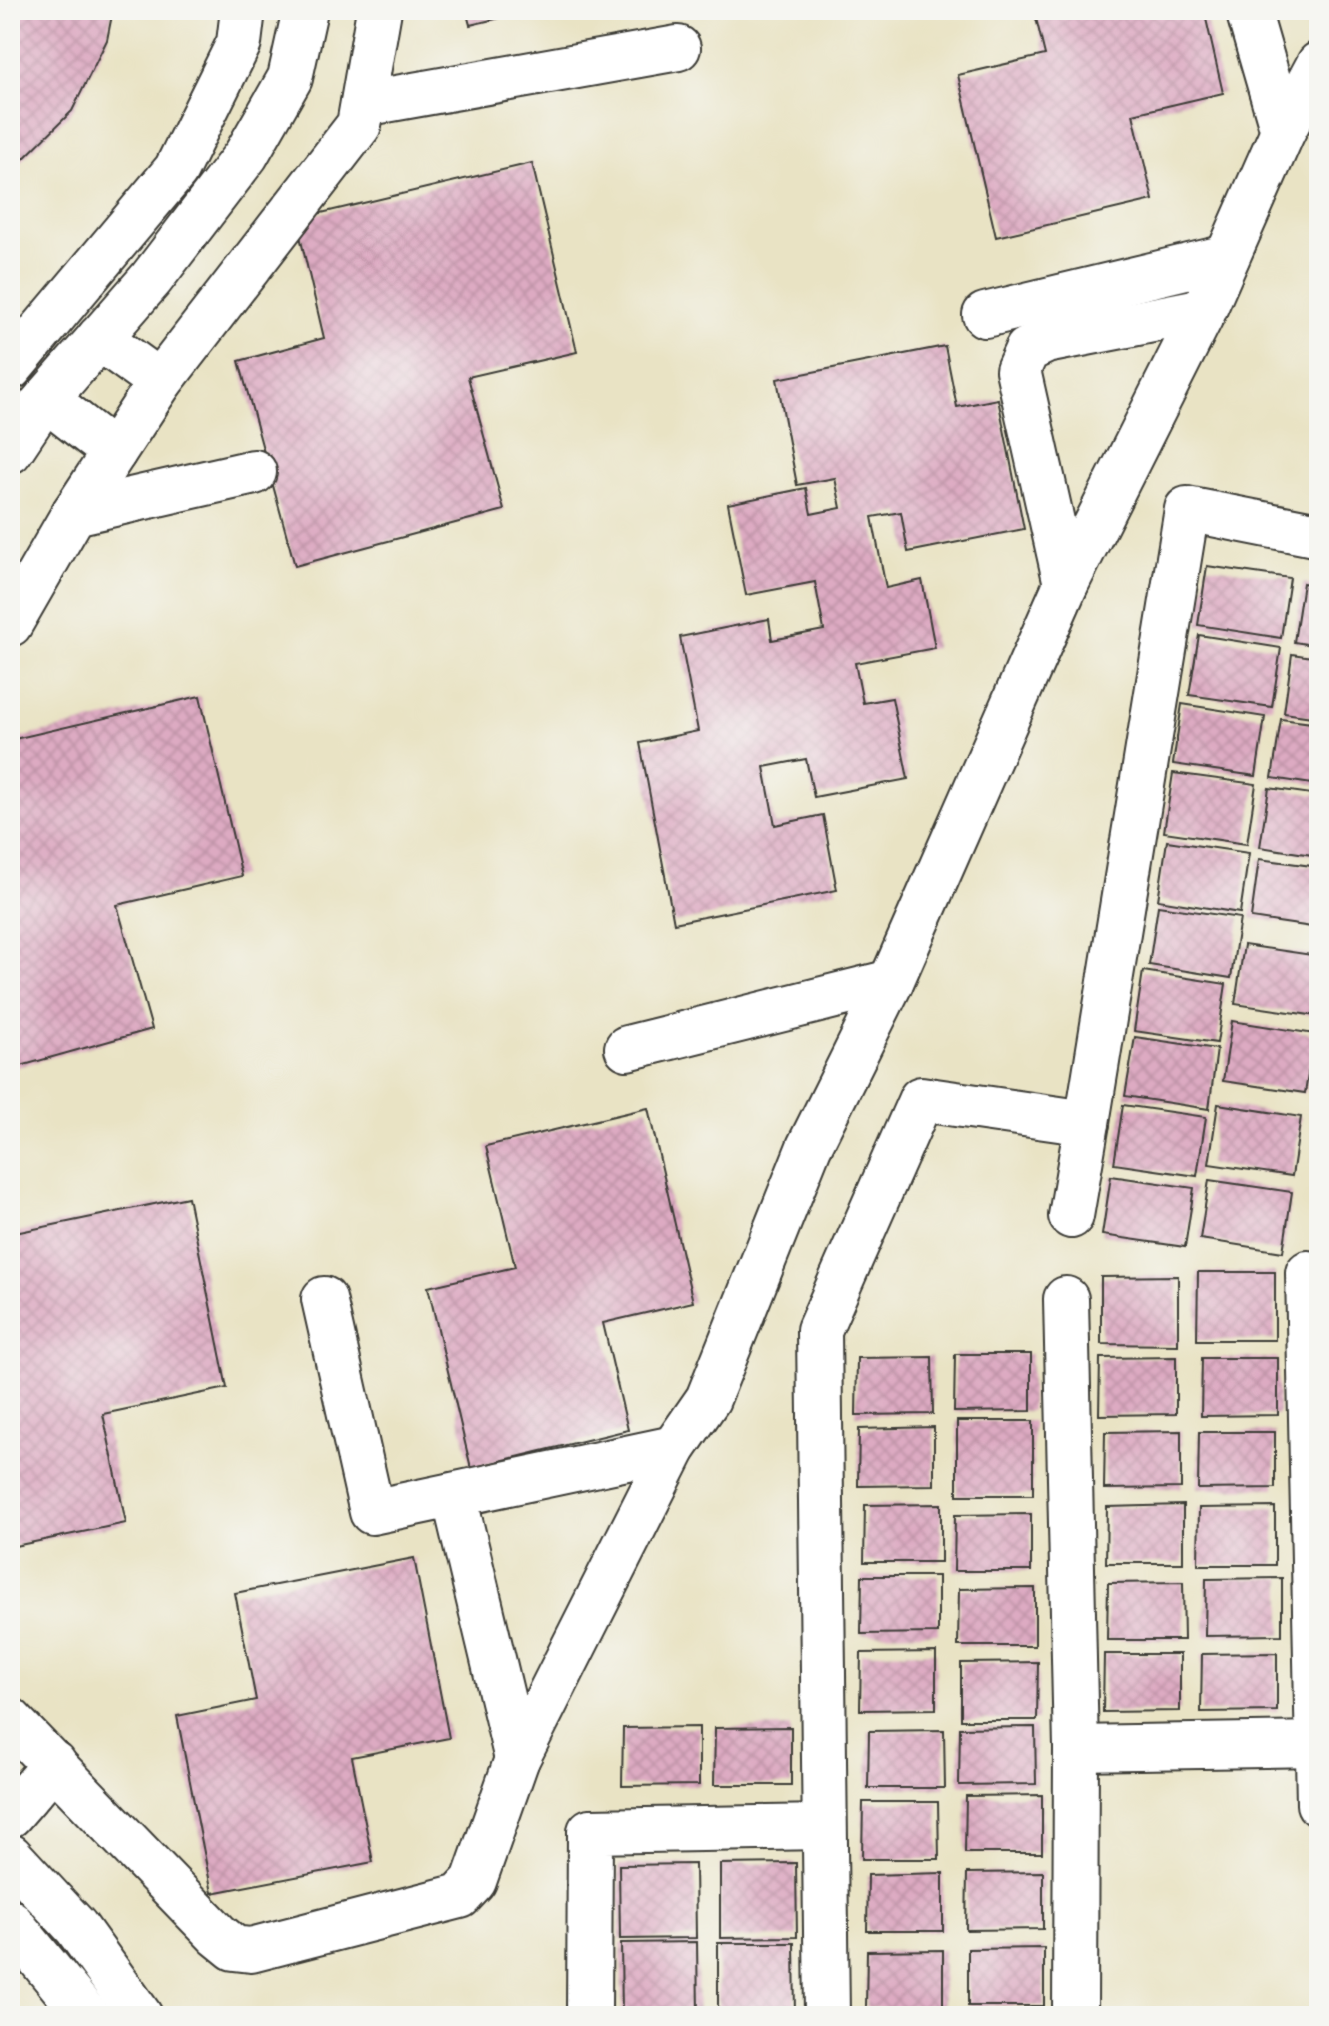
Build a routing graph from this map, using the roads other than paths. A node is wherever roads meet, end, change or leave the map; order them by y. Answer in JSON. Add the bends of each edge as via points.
{"nodes":[{"id":1,"x":243,"y":10,"type":"edge"},
{"id":2,"x":305,"y":10,"type":"edge"},
{"id":3,"x":379,"y":10,"type":"edge"},
{"id":4,"x":1248,"y":10,"type":"edge"},
{"id":5,"x":678,"y":48,"type":"dead end"},
{"id":6,"x":1319,"y":64,"type":"edge"},
{"id":7,"x":363,"y":104,"type":"junction"},
{"id":8,"x":1283,"y":131,"type":"junction"},
{"id":9,"x":1227,"y":257,"type":"junction"},
{"id":10,"x":1204,"y":310,"type":"junction"},
{"id":11,"x":985,"y":315,"type":"dead end"},
{"id":12,"x":99,"y":338,"type":"junction"},
{"id":13,"x":18,"y":359,"type":"edge"},
{"id":14,"x":160,"y":382,"type":"junction"},
{"id":15,"x":55,"y":388,"type":"junction"},
{"id":16,"x":10,"y":451,"type":"edge"},
{"id":17,"x":114,"y":452,"type":"junction"},
{"id":18,"x":254,"y":472,"type":"dead end"},
{"id":19,"x":74,"y":513,"type":"junction"},
{"id":20,"x":1319,"y":535,"type":"edge"},
{"id":21,"x":1066,"y":584,"type":"junction"},
{"id":22,"x":10,"y":624,"type":"edge"},
{"id":23,"x":891,"y":982,"type":"junction"},
{"id":24,"x":627,"y":1048,"type":"dead end"},
{"id":25,"x":1087,"y":1123,"type":"junction"},
{"id":26,"x":1071,"y":1216,"type":"dead end"},
{"id":27,"x":1308,"y":1273,"type":"dead end"},
{"id":28,"x":324,"y":1299,"type":"dead end"},
{"id":29,"x":1066,"y":1299,"type":"dead end"},
{"id":30,"x":674,"y":1448,"type":"junction"},
{"id":31,"x":454,"y":1496,"type":"junction"},
{"id":32,"x":10,"y":1720,"type":"edge"},
{"id":33,"x":1319,"y":1744,"type":"edge"},
{"id":34,"x":1076,"y":1748,"type":"junction"},
{"id":35,"x":517,"y":1759,"type":"junction"},
{"id":36,"x":54,"y":1764,"type":"junction"},
{"id":37,"x":1319,"y":1804,"type":"edge"},
{"id":38,"x":10,"y":1815,"type":"edge"},
{"id":39,"x":823,"y":1827,"type":"junction"},
{"id":40,"x":10,"y":1856,"type":"edge"},
{"id":41,"x":10,"y":1922,"type":"edge"},
{"id":42,"x":87,"y":2016,"type":"edge"},
{"id":43,"x":140,"y":2016,"type":"edge"},
{"id":44,"x":589,"y":2016,"type":"edge"},
{"id":45,"x":827,"y":2016,"type":"edge"},
{"id":46,"x":1075,"y":2016,"type":"edge"}],
"edges":[{"from":1,"to":13,"type":"street","via":[[239,43],[176,170]]},
{"from":2,"to":12,"type":"street","via":[[290,78],[246,155]]},
{"from":3,"to":7,"type":"street"},
{"from":4,"to":8,"type":"street"},
{"from":5,"to":7,"type":"street"},
{"from":6,"to":8,"type":"street"},
{"from":7,"to":14,"type":"street","via":[[359,125]]},
{"from":8,"to":9,"type":"street"},
{"from":9,"to":10,"type":"street"},
{"from":9,"to":11,"type":"street"},
{"from":10,"to":21,"type":"street"},
{"from":10,"to":21,"type":"street","via":[[1046,341],[1027,350],[1018,370]]},
{"from":12,"to":14,"type":"street"},
{"from":12,"to":15,"type":"street"},
{"from":13,"to":15,"type":"street"},
{"from":14,"to":17,"type":"street"},
{"from":15,"to":16,"type":"street"},
{"from":15,"to":17,"type":"street"},
{"from":17,"to":19,"type":"street"},
{"from":18,"to":19,"type":"street"},
{"from":19,"to":22,"type":"street"},
{"from":20,"to":25,"type":"street","via":[[1187,509]]},
{"from":21,"to":23,"type":"street"},
{"from":23,"to":24,"type":"street"},
{"from":23,"to":30,"type":"street","via":[[809,1147],[708,1399]]},
{"from":25,"to":26,"type":"street"},
{"from":25,"to":39,"type":"street","via":[[921,1099],[819,1330]]},
{"from":27,"to":33,"type":"street"},
{"from":28,"to":31,"type":"street","via":[[372,1512]]},
{"from":29,"to":34,"type":"street"},
{"from":30,"to":31,"type":"street"},
{"from":30,"to":35,"type":"street"},
{"from":31,"to":35,"type":"street"},
{"from":32,"to":36,"type":"street"},
{"from":33,"to":34,"type":"street"},
{"from":33,"to":37,"type":"street"},
{"from":34,"to":46,"type":"street"},
{"from":35,"to":36,"type":"street","via":[[474,1881],[460,1896],[251,1950],[234,1948],[218,1935]]},
{"from":36,"to":38,"type":"street"},
{"from":39,"to":44,"type":"street","via":[[590,1831]]},
{"from":39,"to":45,"type":"street"},
{"from":40,"to":43,"type":"street","via":[[76,1927]]},
{"from":41,"to":42,"type":"street"}]}
